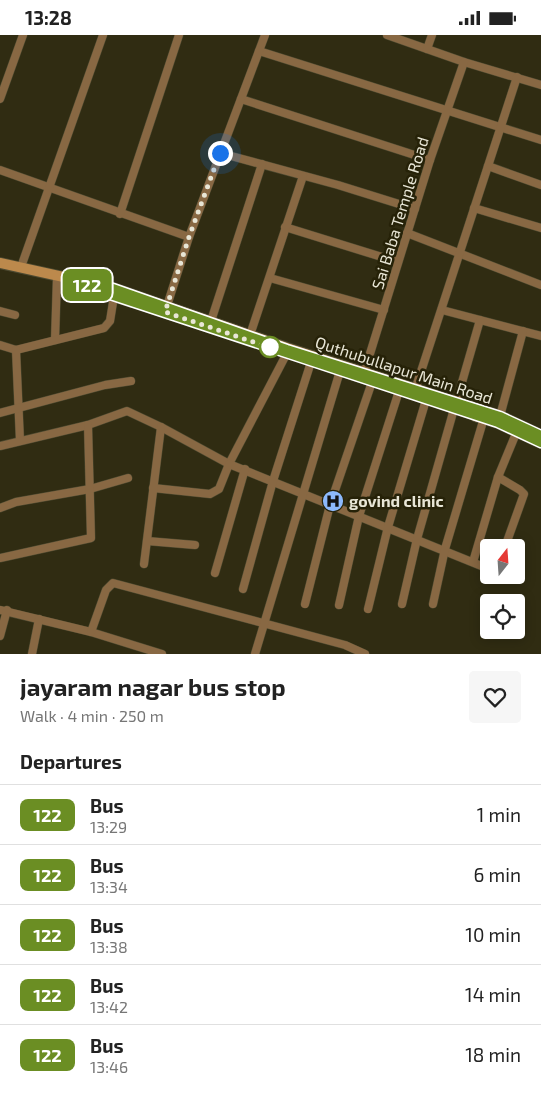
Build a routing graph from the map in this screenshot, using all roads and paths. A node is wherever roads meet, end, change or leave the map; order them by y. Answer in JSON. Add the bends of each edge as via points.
{"nodes":[{"id":1,"x":24,"y":35,"type":"edge"},
{"id":2,"x":103,"y":35,"type":"edge"},
{"id":3,"x":179,"y":35,"type":"edge"},
{"id":4,"x":265,"y":35,"type":"edge"},
{"id":5,"x":387,"y":35,"type":"edge"},
{"id":6,"x":432,"y":35,"type":"edge"},
{"id":7,"x":427,"y":49,"type":"junction"},
{"id":8,"x":259,"y":51,"type":"junction"},
{"id":9,"x":464,"y":62,"type":"junction"},
{"id":10,"x":517,"y":77,"type":"junction"},
{"id":11,"x":541,"y":85,"type":"edge"},
{"id":12,"x":0,"y":99,"type":"edge"},
{"id":13,"x":241,"y":99,"type":"junction"},
{"id":14,"x":446,"y":112,"type":"junction"},
{"id":15,"x":500,"y":127,"type":"junction"},
{"id":16,"x":541,"y":140,"type":"edge"},
{"id":17,"x":220,"y":153,"type":"junction"},
{"id":18,"x":430,"y":159,"type":"junction"},
{"id":19,"x":262,"y":165,"type":"junction"},
{"id":20,"x":488,"y":165,"type":"junction"},
{"id":21,"x":0,"y":170,"type":"edge"},
{"id":22,"x":303,"y":176,"type":"junction"},
{"id":23,"x":541,"y":185,"type":"edge"},
{"id":24,"x":50,"y":188,"type":"junction"},
{"id":25,"x":474,"y":208,"type":"junction"},
{"id":26,"x":415,"y":209,"type":"junction"},
{"id":27,"x":120,"y":214,"type":"junction"},
{"id":28,"x":285,"y":227,"type":"junction"},
{"id":29,"x":541,"y":227,"type":"edge"},
{"id":30,"x":407,"y":233,"type":"junction"},
{"id":31,"x":189,"y":237,"type":"junction"},
{"id":32,"x":460,"y":253,"type":"junction"},
{"id":33,"x":398,"y":262,"type":"junction"},
{"id":34,"x":0,"y":263,"type":"edge"},
{"id":35,"x":22,"y":267,"type":"junction"},
{"id":36,"x":57,"y":277,"type":"junction"},
{"id":37,"x":270,"y":277,"type":"junction"},
{"id":38,"x":87,"y":284,"type":"junction"},
{"id":39,"x":541,"y":285,"type":"edge"},
{"id":40,"x":114,"y":296,"type":"junction"},
{"id":41,"x":166,"y":309,"type":"junction"},
{"id":42,"x":384,"y":310,"type":"junction"},
{"id":43,"x":442,"y":310,"type":"junction"},
{"id":44,"x":0,"y":311,"type":"edge"},
{"id":45,"x":16,"y":315,"type":"dead end"},
{"id":46,"x":480,"y":320,"type":"junction"},
{"id":47,"x":211,"y":321,"type":"junction"},
{"id":48,"x":523,"y":331,"type":"junction"},
{"id":49,"x":250,"y":335,"type":"junction"},
{"id":50,"x":541,"y":337,"type":"edge"},
{"id":51,"x":55,"y":340,"type":"junction"},
{"id":52,"x":0,"y":345,"type":"edge"},
{"id":53,"x":16,"y":350,"type":"junction"},
{"id":54,"x":287,"y":353,"type":"junction"},
{"id":55,"x":312,"y":362,"type":"junction"},
{"id":56,"x":340,"y":371,"type":"junction"},
{"id":57,"x":360,"y":374,"type":"junction"},
{"id":58,"x":131,"y":381,"type":"dead end"},
{"id":59,"x":372,"y":382,"type":"junction"},
{"id":60,"x":415,"y":390,"type":"junction"},
{"id":61,"x":399,"y":391,"type":"junction"},
{"id":62,"x":426,"y":400,"type":"junction"},
{"id":63,"x":19,"y":406,"type":"junction"},
{"id":64,"x":455,"y":406,"type":"junction"},
{"id":65,"x":0,"y":413,"type":"edge"},
{"id":66,"x":500,"y":416,"type":"junction"},
{"id":67,"x":484,"y":418,"type":"junction"},
{"id":68,"x":88,"y":425,"type":"junction"},
{"id":69,"x":161,"y":427,"type":"junction"},
{"id":70,"x":517,"y":431,"type":"junction"},
{"id":71,"x":541,"y":435,"type":"edge"},
{"id":72,"x":20,"y":441,"type":"junction"},
{"id":73,"x":541,"y":443,"type":"edge"},
{"id":74,"x":0,"y":446,"type":"edge"},
{"id":75,"x":229,"y":464,"type":"junction"},
{"id":76,"x":245,"y":469,"type":"junction"},
{"id":77,"x":498,"y":477,"type":"junction"},
{"id":78,"x":128,"y":478,"type":"dead end"},
{"id":79,"x":273,"y":481,"type":"junction"},
{"id":80,"x":153,"y":488,"type":"junction"},
{"id":81,"x":90,"y":489,"type":"junction"},
{"id":82,"x":301,"y":492,"type":"junction"},
{"id":83,"x":330,"y":505,"type":"junction"},
{"id":84,"x":0,"y":508,"type":"edge"},
{"id":85,"x":359,"y":516,"type":"junction"},
{"id":86,"x":388,"y":527,"type":"junction"},
{"id":87,"x":417,"y":539,"type":"junction"},
{"id":88,"x":508,"y":539,"type":"edge"},
{"id":89,"x":147,"y":541,"type":"junction"},
{"id":90,"x":195,"y":545,"type":"dead end"},
{"id":91,"x":445,"y":549,"type":"junction"},
{"id":92,"x":0,"y":559,"type":"edge"},
{"id":93,"x":473,"y":562,"type":"junction"},
{"id":94,"x":144,"y":563,"type":"dead end"},
{"id":95,"x":480,"y":565,"type":"edge"},
{"id":96,"x":215,"y":573,"type":"dead end"},
{"id":97,"x":243,"y":589,"type":"dead end"},
{"id":98,"x":305,"y":604,"type":"dead end"},
{"id":99,"x":402,"y":604,"type":"dead end"},
{"id":100,"x":434,"y":604,"type":"dead end"},
{"id":101,"x":339,"y":605,"type":"dead end"},
{"id":102,"x":368,"y":609,"type":"dead end"},
{"id":103,"x":4,"y":610,"type":"edge"},
{"id":104,"x":39,"y":619,"type":"junction"},
{"id":105,"x":263,"y":624,"type":"junction"},
{"id":106,"x":91,"y":632,"type":"junction"},
{"id":107,"x":0,"y":637,"type":"edge"},
{"id":108,"x":144,"y":652,"type":"edge"},
{"id":109,"x":368,"y":653,"type":"edge"},
{"id":110,"x":32,"y":654,"type":"edge"},
{"id":111,"x":162,"y":654,"type":"edge"},
{"id":112,"x":255,"y":654,"type":"edge"}],
"edges":[{"from":1,"to":12,"type":"street"},
{"from":2,"to":24,"type":"street"},
{"from":3,"to":27,"type":"street"},
{"from":4,"to":8,"type":"street"},
{"from":5,"to":7,"type":"street"},
{"from":6,"to":7,"type":"street"},
{"from":7,"to":9,"type":"street"},
{"from":8,"to":13,"type":"street"},
{"from":8,"to":14,"type":"street"},
{"from":9,"to":10,"type":"street"},
{"from":9,"to":14,"type":"street","name":"Sai Baba Temple Road"},
{"from":10,"to":11,"type":"street"},
{"from":10,"to":15,"type":"street"},
{"from":13,"to":17,"type":"street"},
{"from":13,"to":18,"type":"street"},
{"from":14,"to":15,"type":"street"},
{"from":14,"to":18,"type":"street","name":"Sai Baba Temple Road"},
{"from":15,"to":16,"type":"street"},
{"from":15,"to":20,"type":"street"},
{"from":17,"to":19,"type":"street"},
{"from":17,"to":31,"type":"street"},
{"from":18,"to":26,"type":"street","name":"Sai Baba Temple Road"},
{"from":19,"to":22,"type":"street"},
{"from":19,"to":47,"type":"street"},
{"from":20,"to":23,"type":"street"},
{"from":20,"to":25,"type":"street"},
{"from":21,"to":24,"type":"street"},
{"from":22,"to":26,"type":"street"},
{"from":22,"to":28,"type":"street"},
{"from":24,"to":27,"type":"street"},
{"from":24,"to":35,"type":"street"},
{"from":25,"to":29,"type":"street"},
{"from":25,"to":32,"type":"street"},
{"from":26,"to":30,"type":"street","name":"Sai Baba Temple Road"},
{"from":27,"to":31,"type":"street"},
{"from":28,"to":33,"type":"street"},
{"from":28,"to":37,"type":"street"},
{"from":30,"to":32,"type":"street"},
{"from":30,"to":33,"type":"street","name":"Sai Baba Temple Road"},
{"from":31,"to":41,"type":"street"},
{"from":32,"to":39,"type":"street"},
{"from":32,"to":43,"type":"street"},
{"from":33,"to":42,"type":"street","name":"Sai Baba Temple Road"},
{"from":34,"to":35,"type":"main road","name":"Quthubullapur Main Road"},
{"from":35,"to":36,"type":"main road","name":"Quthubullapur Main Road"},
{"from":36,"to":38,"type":"main road","name":"Quthubullapur Main Road"},
{"from":36,"to":51,"type":"street"},
{"from":37,"to":42,"type":"street"},
{"from":37,"to":49,"type":"street"},
{"from":38,"to":40,"type":"main road","name":"Quthubullapur Main Road","via":[[89,288]]},
{"from":38,"to":41,"type":"main road","name":"Quthubullapur Main Road","via":[[90,281]]},
{"from":40,"to":41,"type":"main road","name":"Quthubullapur Main Road"},
{"from":40,"to":51,"type":"street","via":[[108,326]]},
{"from":41,"to":47,"type":"main road","name":"Quthubullapur Main Road"},
{"from":41,"to":54,"type":"main road","name":"Quthubullapur Main Road"},
{"from":42,"to":57,"type":"street","name":"Sai Baba Temple Road"},
{"from":43,"to":46,"type":"street"},
{"from":43,"to":60,"type":"street"},
{"from":44,"to":45,"type":"street"},
{"from":46,"to":48,"type":"street"},
{"from":46,"to":64,"type":"street"},
{"from":47,"to":49,"type":"main road","name":"Quthubullapur Main Road"},
{"from":48,"to":50,"type":"street"},
{"from":48,"to":66,"type":"street"},
{"from":49,"to":57,"type":"main road","name":"Quthubullapur Main Road"},
{"from":51,"to":53,"type":"street"},
{"from":52,"to":53,"type":"street"},
{"from":53,"to":63,"type":"street"},
{"from":54,"to":55,"type":"main road","name":"Quthubullapur Main Road"},
{"from":54,"to":75,"type":"street"},
{"from":55,"to":56,"type":"main road","name":"Quthubullapur Main Road"},
{"from":55,"to":79,"type":"street"},
{"from":56,"to":57,"type":"main road","name":"Quthubullapur Main Road"},
{"from":56,"to":82,"type":"street"},
{"from":57,"to":59,"type":"main road","name":"Quthubullapur Main Road"},
{"from":57,"to":60,"type":"main road","name":"Quthubullapur Main Road"},
{"from":58,"to":63,"type":"street"},
{"from":59,"to":61,"type":"main road","name":"Quthubullapur Main Road"},
{"from":59,"to":83,"type":"street"},
{"from":60,"to":64,"type":"main road","name":"Quthubullapur Main Road"},
{"from":61,"to":62,"type":"main road","name":"Quthubullapur Main Road"},
{"from":61,"to":85,"type":"street"},
{"from":62,"to":64,"type":"main road","name":"Quthubullapur Main Road"},
{"from":62,"to":86,"type":"street"},
{"from":63,"to":65,"type":"street"},
{"from":63,"to":72,"type":"street"},
{"from":64,"to":66,"type":"main road","name":"Quthubullapur Main Road"},
{"from":64,"to":67,"type":"main road","name":"Quthubullapur Main Road"},
{"from":64,"to":87,"type":"street"},
{"from":66,"to":71,"type":"main road","name":"Quthubullapur Main Road"},
{"from":67,"to":70,"type":"main road","name":"Quthubullapur Main Road"},
{"from":67,"to":91,"type":"street"},
{"from":68,"to":69,"type":"street","via":[[127,411]]},
{"from":68,"to":72,"type":"street"},
{"from":68,"to":81,"type":"street"},
{"from":69,"to":75,"type":"street"},
{"from":69,"to":80,"type":"street"},
{"from":70,"to":73,"type":"main road","name":"Quthubullapur Main Road"},
{"from":70,"to":77,"type":"street"},
{"from":72,"to":74,"type":"street"},
{"from":75,"to":76,"type":"street"},
{"from":75,"to":80,"type":"street","via":[[219,489],[210,494]]},
{"from":76,"to":79,"type":"street"},
{"from":76,"to":96,"type":"street"},
{"from":77,"to":88,"type":"street","via":[[524,494]]},
{"from":77,"to":93,"type":"street"},
{"from":78,"to":81,"type":"street"},
{"from":79,"to":82,"type":"street"},
{"from":79,"to":97,"type":"street"},
{"from":80,"to":89,"type":"street"},
{"from":81,"to":84,"type":"street","via":[[16,502]]},
{"from":81,"to":92,"type":"street","via":[[91,538]]},
{"from":82,"to":83,"type":"street"},
{"from":82,"to":105,"type":"street"},
{"from":83,"to":85,"type":"street"},
{"from":83,"to":98,"type":"street"},
{"from":85,"to":86,"type":"street"},
{"from":85,"to":101,"type":"street"},
{"from":86,"to":87,"type":"street"},
{"from":86,"to":102,"type":"street"},
{"from":87,"to":91,"type":"street"},
{"from":87,"to":99,"type":"street"},
{"from":89,"to":90,"type":"street"},
{"from":89,"to":94,"type":"street"},
{"from":91,"to":93,"type":"street"},
{"from":91,"to":100,"type":"street"},
{"from":93,"to":95,"type":"street"},
{"from":103,"to":104,"type":"street"},
{"from":103,"to":107,"type":"street"},
{"from":104,"to":106,"type":"street"},
{"from":104,"to":110,"type":"street"},
{"from":105,"to":106,"type":"street","via":[[113,583],[106,590]]},
{"from":105,"to":109,"type":"street"},
{"from":105,"to":112,"type":"street"},
{"from":106,"to":108,"type":"street"},
{"from":108,"to":111,"type":"street"}]}
